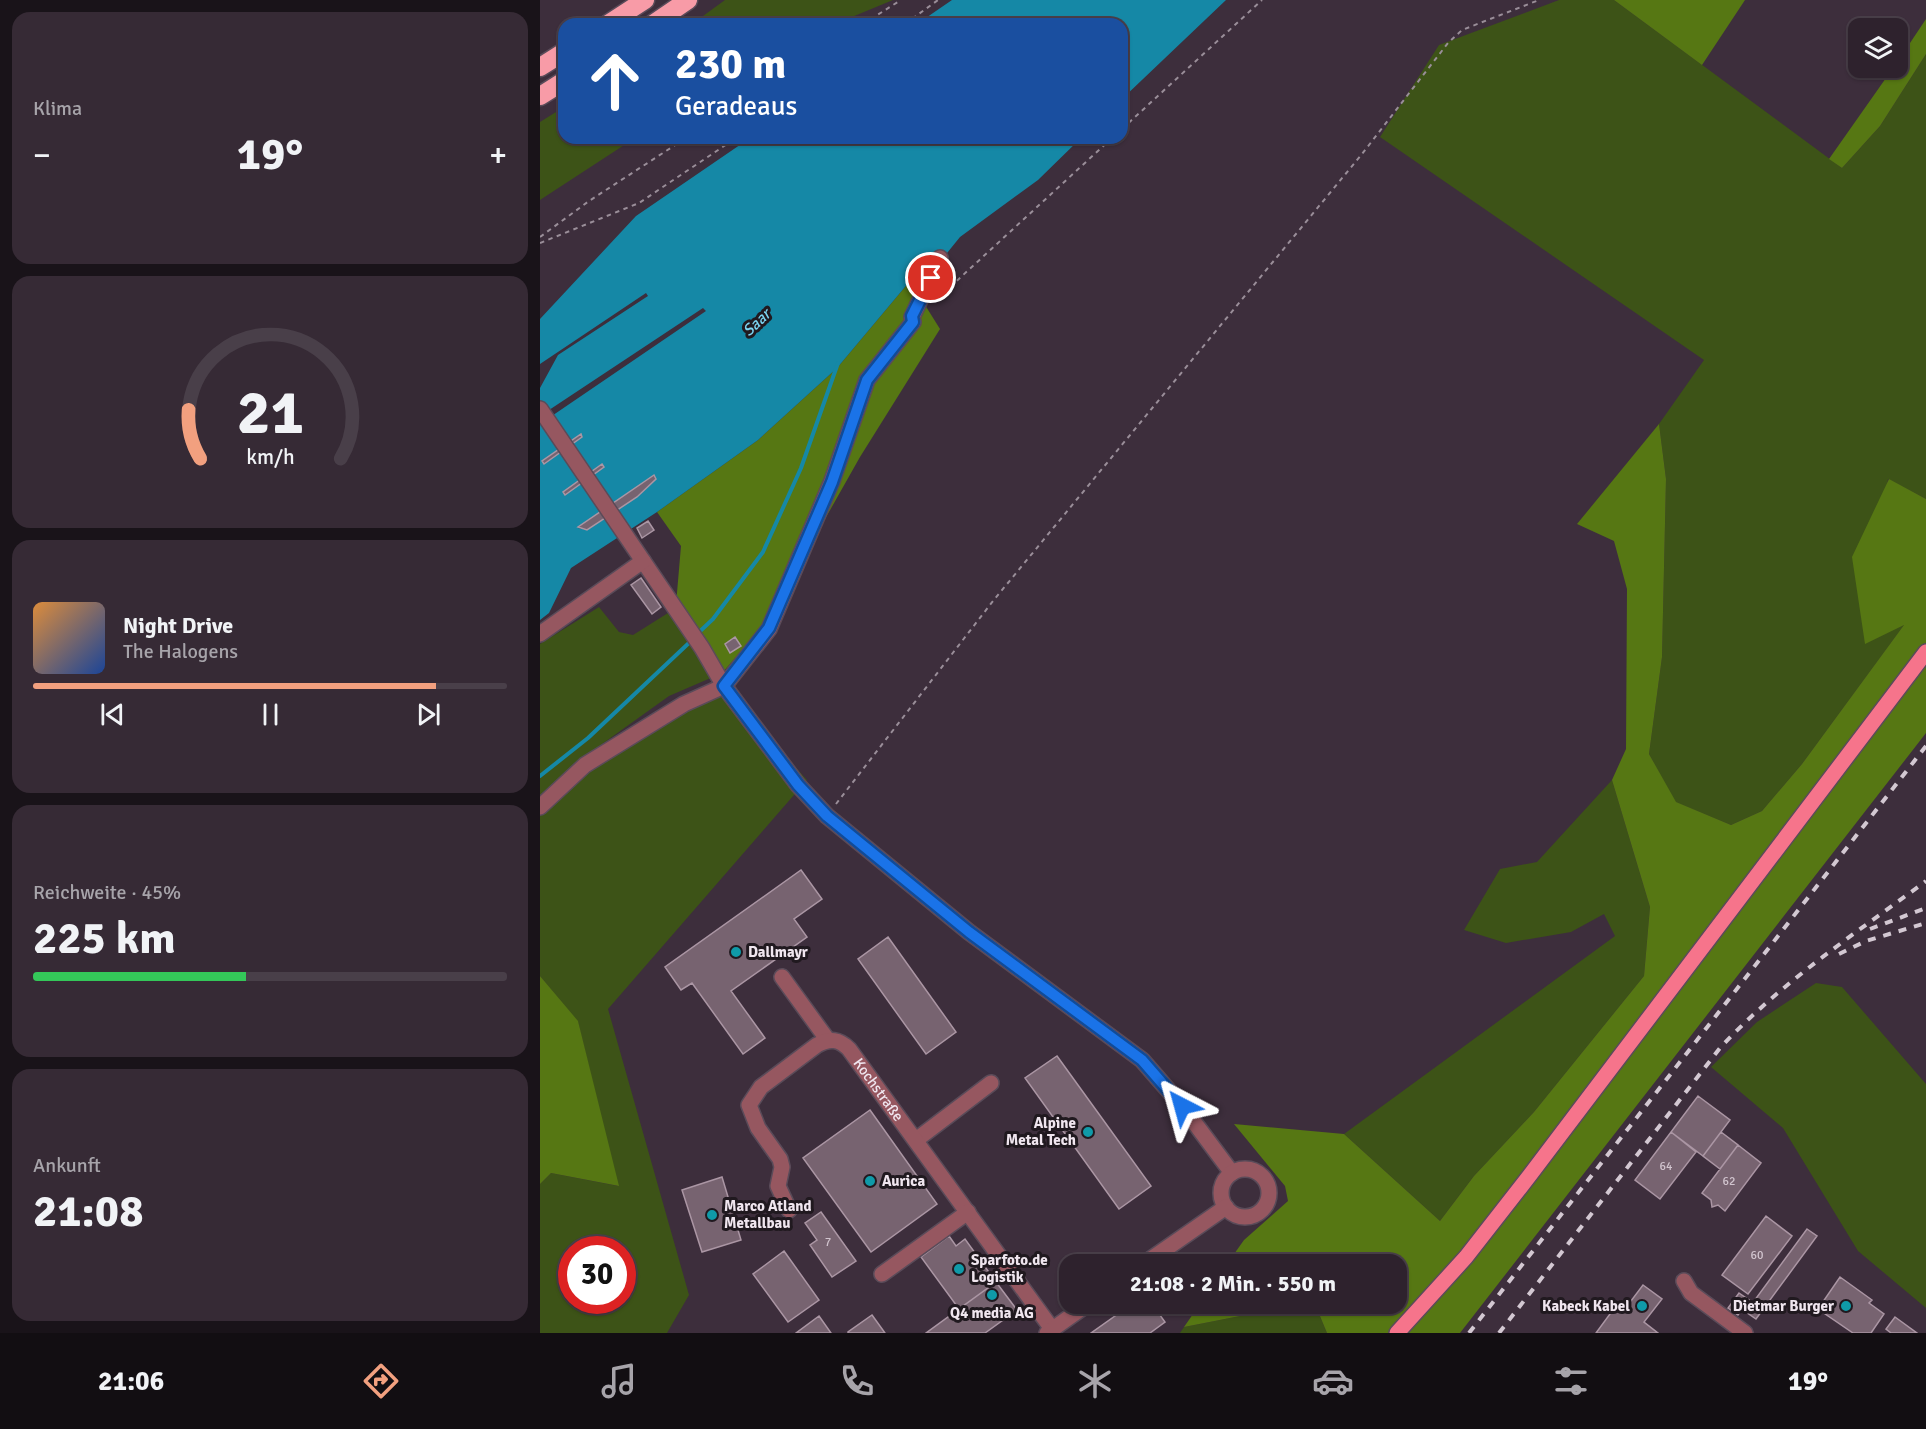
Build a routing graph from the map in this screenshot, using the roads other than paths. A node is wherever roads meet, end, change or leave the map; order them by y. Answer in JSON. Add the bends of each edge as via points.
{"nodes":[{"id":1,"x":645,"y":0,"type":"edge"},
{"id":2,"x":688,"y":0,"type":"edge"},
{"id":3,"x":617,"y":18,"type":"edge"},
{"id":4,"x":662,"y":18,"type":"edge"},
{"id":5,"x":558,"y":56,"type":"edge"},
{"id":6,"x":540,"y":67,"type":"edge"},
{"id":7,"x":558,"y":85,"type":"edge"},
{"id":8,"x":540,"y":96,"type":"edge"},
{"id":9,"x":940,"y":258,"type":"dead end"},
{"id":10,"x":540,"y":409,"type":"edge"},
{"id":11,"x":643,"y":561,"type":"junction"},
{"id":12,"x":540,"y":634,"type":"edge"},
{"id":13,"x":1926,"y":652,"type":"edge"},
{"id":14,"x":724,"y":686,"type":"junction"},
{"id":15,"x":540,"y":807,"type":"edge"},
{"id":16,"x":782,"y":977,"type":"dead end"},
{"id":17,"x":827,"y":1039,"type":"junction"},
{"id":18,"x":991,"y":1083,"type":"dead end"},
{"id":19,"x":916,"y":1140,"type":"junction"},
{"id":20,"x":1232,"y":1173,"type":"junction"},
{"id":21,"x":1226,"y":1207,"type":"junction"},
{"id":22,"x":789,"y":1210,"type":"dead end"},
{"id":23,"x":968,"y":1212,"type":"junction"},
{"id":24,"x":1158,"y":1254,"type":"edge"},
{"id":25,"x":882,"y":1274,"type":"dead end"},
{"id":26,"x":1684,"y":1281,"type":"dead end"},
{"id":27,"x":1074,"y":1314,"type":"edge"},
{"id":28,"x":1050,"y":1331,"type":"edge"},
{"id":29,"x":1396,"y":1333,"type":"edge"},
{"id":30,"x":1745,"y":1333,"type":"edge"}],
"edges":[{"from":1,"to":3,"type":"highway"},
{"from":2,"to":4,"type":"highway"},
{"from":5,"to":6,"type":"highway"},
{"from":7,"to":8,"type":"highway"},
{"from":9,"to":14,"type":"street","via":[[912,316],[913,322],[867,380],[832,482],[769,628]]},
{"from":10,"to":11,"type":"street"},
{"from":11,"to":12,"type":"street"},
{"from":11,"to":14,"type":"street"},
{"from":13,"to":29,"type":"main road","via":[[1466,1257]]},
{"from":14,"to":15,"type":"street","via":[[684,704],[594,759]]},
{"from":14,"to":20,"type":"street","via":[[798,785],[827,816],[969,932],[1142,1060]]},
{"from":16,"to":17,"type":"street"},
{"from":17,"to":19,"type":"street","name":"Kochstraße","via":[[849,1049]]},
{"from":17,"to":22,"type":"street","via":[[760,1087],[749,1105],[758,1128],[780,1159],[778,1186]]},
{"from":18,"to":19,"type":"street"},
{"from":19,"to":23,"type":"street","name":"Kochstraße"},
{"from":20,"to":21,"type":"street","via":[[1221,1192]]},
{"from":20,"to":21,"type":"street","via":[[1247,1169],[1262,1175],[1269,1197],[1254,1215],[1238,1216]]},
{"from":21,"to":24,"type":"street"},
{"from":23,"to":25,"type":"street"},
{"from":23,"to":28,"type":"street","name":"Kochstraße"},
{"from":26,"to":30,"type":"street","via":[[1691,1293]]},
{"from":27,"to":28,"type":"street"}]}
